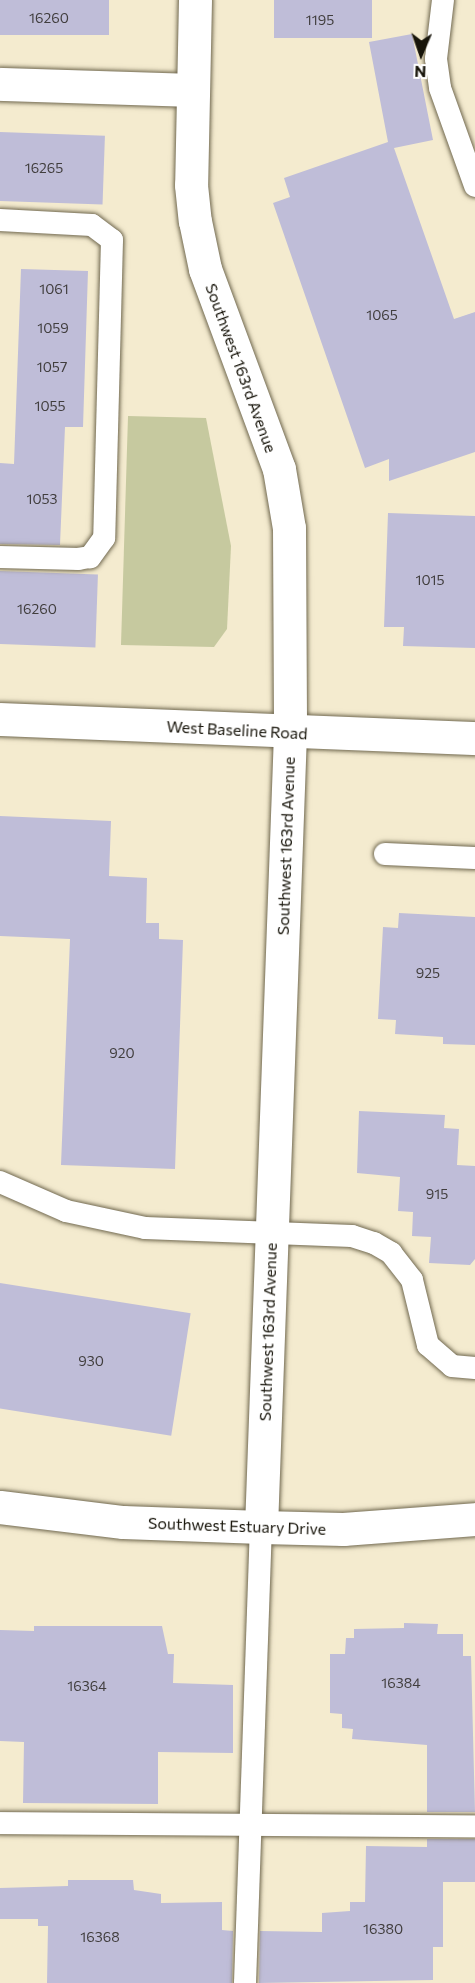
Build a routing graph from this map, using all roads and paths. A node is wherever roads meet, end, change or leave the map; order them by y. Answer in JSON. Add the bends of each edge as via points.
{"nodes":[{"id":1,"x":195,"y":0,"type":"edge"},
{"id":2,"x":443,"y":0,"type":"edge"},
{"id":3,"x":0,"y":84,"type":"edge"},
{"id":4,"x":192,"y":90,"type":"junction"},
{"id":5,"x":475,"y":186,"type":"edge"},
{"id":6,"x":0,"y":220,"type":"edge"},
{"id":7,"x":0,"y":557,"type":"edge"},
{"id":8,"x":0,"y":719,"type":"edge"},
{"id":9,"x":290,"y":733,"type":"junction"},
{"id":10,"x":475,"y":738,"type":"edge"},
{"id":11,"x":385,"y":854,"type":"dead end"},
{"id":12,"x":475,"y":858,"type":"edge"},
{"id":13,"x":0,"y":1182,"type":"edge"},
{"id":14,"x":272,"y":1232,"type":"junction"},
{"id":15,"x":475,"y":1368,"type":"edge"},
{"id":16,"x":0,"y":1507,"type":"edge"},
{"id":17,"x":475,"y":1519,"type":"edge"},
{"id":18,"x":261,"y":1527,"type":"junction"},
{"id":19,"x":249,"y":1822,"type":"junction"},
{"id":20,"x":0,"y":1823,"type":"edge"},
{"id":21,"x":475,"y":1826,"type":"edge"},
{"id":22,"x":244,"y":1983,"type":"edge"}],
"edges":[{"from":1,"to":4,"type":"street","name":"Southwest 163rd Avenue"},
{"from":2,"to":5,"type":"lane","via":[[436,59],[440,88]]},
{"from":3,"to":4,"type":"street"},
{"from":4,"to":9,"type":"street","name":"Southwest 163rd Avenue","via":[[191,186],[205,269],[279,469],[289,528]]},
{"from":6,"to":7,"type":"lane","via":[[92,225],[112,240],[104,538],[90,557]]},
{"from":8,"to":9,"type":"street","name":"West Baseline Road"},
{"from":9,"to":10,"type":"street","name":"West Baseline Road"},
{"from":9,"to":14,"type":"street","name":"Southwest 163rd Avenue"},
{"from":11,"to":12,"type":"lane"},
{"from":13,"to":14,"type":"lane","via":[[66,1211],[145,1228]]},
{"from":14,"to":15,"type":"lane","via":[[352,1236],[391,1253],[412,1280],[428,1345],[452,1366]]},
{"from":14,"to":18,"type":"street","name":"Southwest 163rd Avenue"},
{"from":16,"to":18,"type":"street","name":"Southwest Estuary Drive","via":[[123,1522]]},
{"from":17,"to":18,"type":"street","name":"Southwest Estuary Drive","via":[[343,1529]]},
{"from":18,"to":19,"type":"lane"},
{"from":19,"to":20,"type":"lane"},
{"from":19,"to":21,"type":"lane"},
{"from":19,"to":22,"type":"lane"}]}
